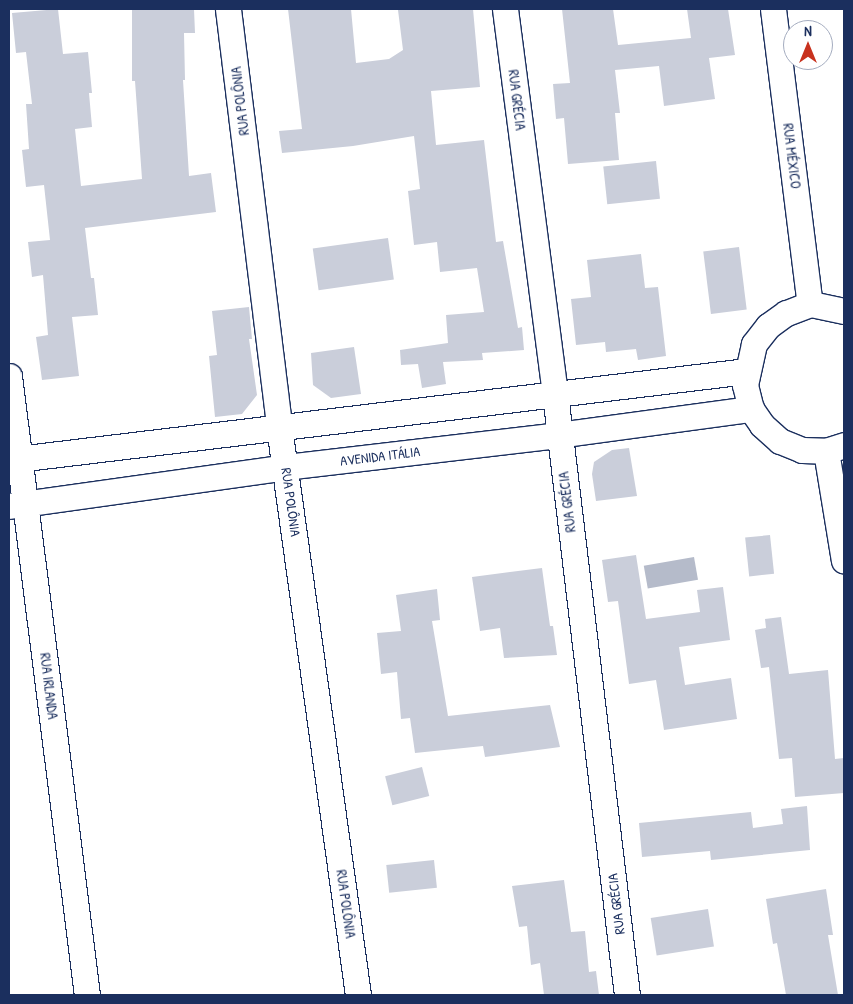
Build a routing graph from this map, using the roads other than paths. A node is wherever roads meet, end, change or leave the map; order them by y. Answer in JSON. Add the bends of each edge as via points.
{"nodes":[{"id":1,"x":228,"y":9,"type":"edge"},
{"id":2,"x":505,"y":9,"type":"edge"},
{"id":3,"x":773,"y":9,"type":"edge"},
{"id":4,"x":810,"y":304,"type":"junction"},
{"id":5,"x":844,"y":312,"type":"edge"},
{"id":6,"x":747,"y":370,"type":"junction"},
{"id":7,"x":9,"y":376,"type":"edge"},
{"id":8,"x":555,"y":394,"type":"junction"},
{"id":9,"x":751,"y":410,"type":"junction"},
{"id":10,"x":279,"y":427,"type":"junction"},
{"id":11,"x":558,"y":435,"type":"junction"},
{"id":12,"x":835,"y":448,"type":"edge"},
{"id":13,"x":14,"y":459,"type":"edge"},
{"id":14,"x":286,"y":467,"type":"junction"},
{"id":15,"x":18,"y":505,"type":"edge"},
{"id":16,"x":844,"y":561,"type":"edge"},
{"id":17,"x":88,"y":995,"type":"edge"},
{"id":18,"x":358,"y":995,"type":"edge"},
{"id":19,"x":627,"y":995,"type":"edge"}],
"edges":[{"from":1,"to":10,"type":"street","name":"RUA POLÔNIA"},
{"from":2,"to":8,"type":"street","name":"RUA GRÉCIA"},
{"from":3,"to":4,"type":"street","name":"RUA MÉXICO"},
{"from":4,"to":5,"type":"street"},
{"from":4,"to":6,"type":"street","via":[[786,313],[768,326],[754,344]]},
{"from":6,"to":8,"type":"street"},
{"from":6,"to":9,"type":"street","via":[[745,385]]},
{"from":7,"to":13,"type":"street","name":"RUA IRLANDA"},
{"from":8,"to":10,"type":"street"},
{"from":8,"to":11,"type":"street","name":"RUA GRÉCIA"},
{"from":9,"to":11,"type":"street","name":"AVENIDA ITÁLIA"},
{"from":9,"to":12,"type":"street","via":[[780,441],[802,450]]},
{"from":10,"to":13,"type":"street"},
{"from":10,"to":14,"type":"street","name":"RUA POLÔNIA"},
{"from":11,"to":14,"type":"street","name":"AVENIDA ITÁLIA"},
{"from":11,"to":19,"type":"street","name":"RUA GRÉCIA"},
{"from":12,"to":16,"type":"street"},
{"from":13,"to":15,"type":"street","name":"RUA IRLANDA"},
{"from":14,"to":15,"type":"street","name":"AVENIDA ITÁLIA"},
{"from":14,"to":18,"type":"street","name":"RUA POLÔNIA"},
{"from":15,"to":17,"type":"street","name":"RUA IRLANDA"}]}
